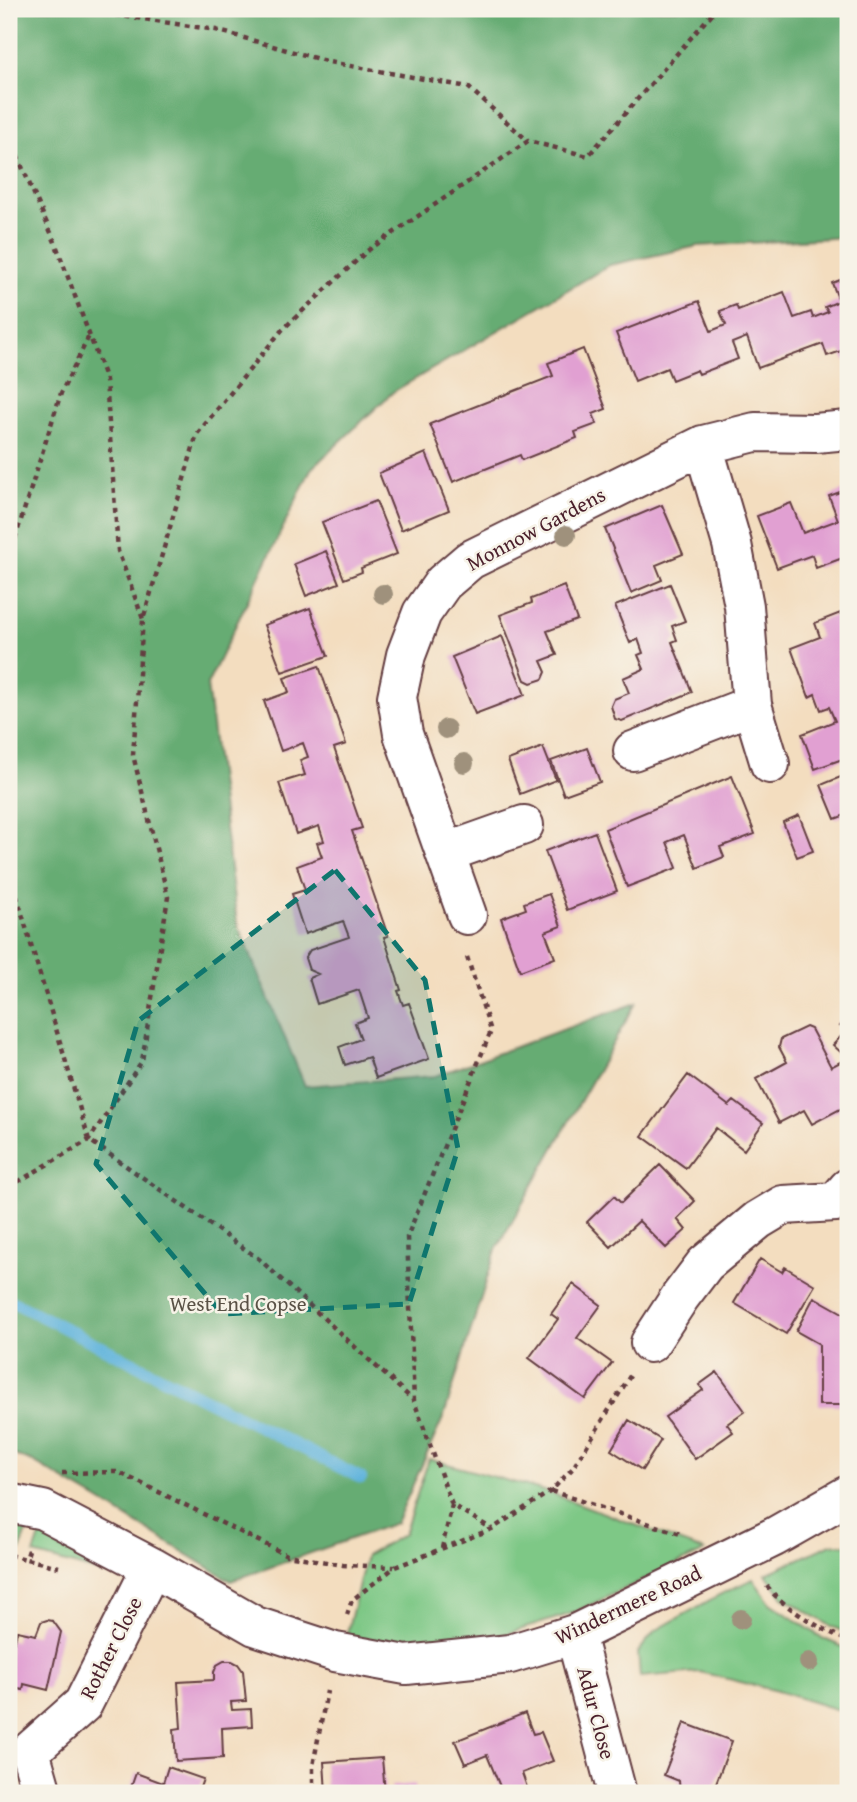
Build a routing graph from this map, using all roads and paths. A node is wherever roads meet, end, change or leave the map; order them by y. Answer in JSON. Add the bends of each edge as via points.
{"nodes":[{"id":1,"x":76,"y":9,"type":"edge"},
{"id":2,"x":716,"y":9,"type":"edge"},
{"id":3,"x":9,"y":137,"type":"edge"},
{"id":4,"x":528,"y":141,"type":"junction"},
{"id":5,"x":89,"y":335,"type":"junction"},
{"id":6,"x":848,"y":430,"type":"edge"},
{"id":7,"x":703,"y":445,"type":"junction"},
{"id":8,"x":9,"y":558,"type":"edge"},
{"id":9,"x":143,"y":620,"type":"junction"},
{"id":10,"x":752,"y":705,"type":"junction"},
{"id":11,"x":633,"y":751,"type":"dead end"},
{"id":12,"x":770,"y":764,"type":"dead end"},
{"id":13,"x":524,"y":825,"type":"dead end"},
{"id":14,"x":445,"y":853,"type":"junction"},
{"id":15,"x":9,"y":856,"type":"edge"},
{"id":16,"x":467,"y":915,"type":"joint"},
{"id":17,"x":89,"y":1140,"type":"junction"},
{"id":18,"x":9,"y":1188,"type":"edge"},
{"id":19,"x":844,"y":1204,"type":"edge"},
{"id":20,"x":650,"y":1343,"type":"joint"},
{"id":21,"x":414,"y":1401,"type":"junction"},
{"id":22,"x":50,"y":1473,"type":"dead end"},
{"id":23,"x":551,"y":1491,"type":"junction"},
{"id":24,"x":848,"y":1495,"type":"edge"},
{"id":25,"x":9,"y":1503,"type":"edge"},
{"id":26,"x":452,"y":1505,"type":"junction"},
{"id":27,"x":492,"y":1529,"type":"junction"},
{"id":28,"x":442,"y":1548,"type":"junction"},
{"id":29,"x":9,"y":1555,"type":"edge"},
{"id":30,"x":26,"y":1559,"type":"dead end"},
{"id":31,"x":728,"y":1559,"type":"junction"},
{"id":32,"x":152,"y":1567,"type":"junction"},
{"id":33,"x":395,"y":1567,"type":"junction"},
{"id":34,"x":575,"y":1634,"type":"junction"},
{"id":35,"x":848,"y":1640,"type":"edge"},
{"id":36,"x":335,"y":1652,"type":"junction"},
{"id":37,"x":20,"y":1752,"type":"edge"},
{"id":38,"x":42,"y":1793,"type":"edge"},
{"id":39,"x":313,"y":1793,"type":"edge"},
{"id":40,"x":617,"y":1793,"type":"edge"}],
"edges":[{"from":1,"to":4,"type":"path","via":[[216,30],[330,62],[468,87]]},
{"from":2,"to":4,"type":"path","via":[[588,156]]},
{"from":3,"to":5,"type":"path"},
{"from":4,"to":9,"type":"path","via":[[367,251],[282,330],[205,423],[197,434]]},
{"from":5,"to":8,"type":"path","via":[[61,393]]},
{"from":5,"to":9,"type":"path","via":[[106,380],[118,551]]},
{"from":6,"to":7,"type":"street","name":"Monnow Gardens","via":[[755,432]]},
{"from":7,"to":10,"type":"street","via":[[732,544],[744,606]]},
{"from":7,"to":14,"type":"street","name":"Monnow Gardens","via":[[470,561],[443,583],[422,613],[397,697],[403,734]]},
{"from":9,"to":17,"type":"path","via":[[133,755],[168,897],[142,1061]]},
{"from":10,"to":11,"type":"street"},
{"from":10,"to":12,"type":"street"},
{"from":13,"to":14,"type":"street"},
{"from":14,"to":16,"type":"street","name":"Monnow Gardens"},
{"from":15,"to":17,"type":"path"},
{"from":16,"to":21,"type":"path","via":[[456,922],[491,1031],[407,1237]]},
{"from":17,"to":18,"type":"path"},
{"from":17,"to":21,"type":"path","via":[[259,1259]]},
{"from":19,"to":20,"type":"street","via":[[783,1205],[758,1220],[705,1264]]},
{"from":20,"to":23,"type":"path","via":[[573,1468]]},
{"from":21,"to":26,"type":"path"},
{"from":22,"to":33,"type":"path","via":[[118,1472],[287,1555],[343,1565]]},
{"from":23,"to":27,"type":"path"},
{"from":23,"to":31,"type":"path","via":[[682,1534]]},
{"from":24,"to":31,"type":"street","name":"Windermere Road"},
{"from":25,"to":32,"type":"street","name":"Windermere Road","via":[[43,1510]]},
{"from":26,"to":27,"type":"path"},
{"from":26,"to":28,"type":"path"},
{"from":27,"to":28,"type":"path"},
{"from":28,"to":33,"type":"path"},
{"from":29,"to":30,"type":"path"},
{"from":31,"to":34,"type":"street","name":"Windermere Road"},
{"from":31,"to":35,"type":"path","via":[[760,1577],[775,1596],[828,1632]]},
{"from":32,"to":36,"type":"street","name":"Windermere Road","via":[[255,1626]]},
{"from":32,"to":37,"type":"street","name":"Rother Close","via":[[83,1704]]},
{"from":33,"to":36,"type":"path","via":[[352,1600]]},
{"from":34,"to":36,"type":"street","name":"Windermere Road","via":[[510,1654],[406,1665]]},
{"from":34,"to":40,"type":"street","name":"Adur Close"},
{"from":36,"to":39,"type":"path","via":[[313,1766]]},
{"from":37,"to":38,"type":"street","name":"Rother Close"}]}
